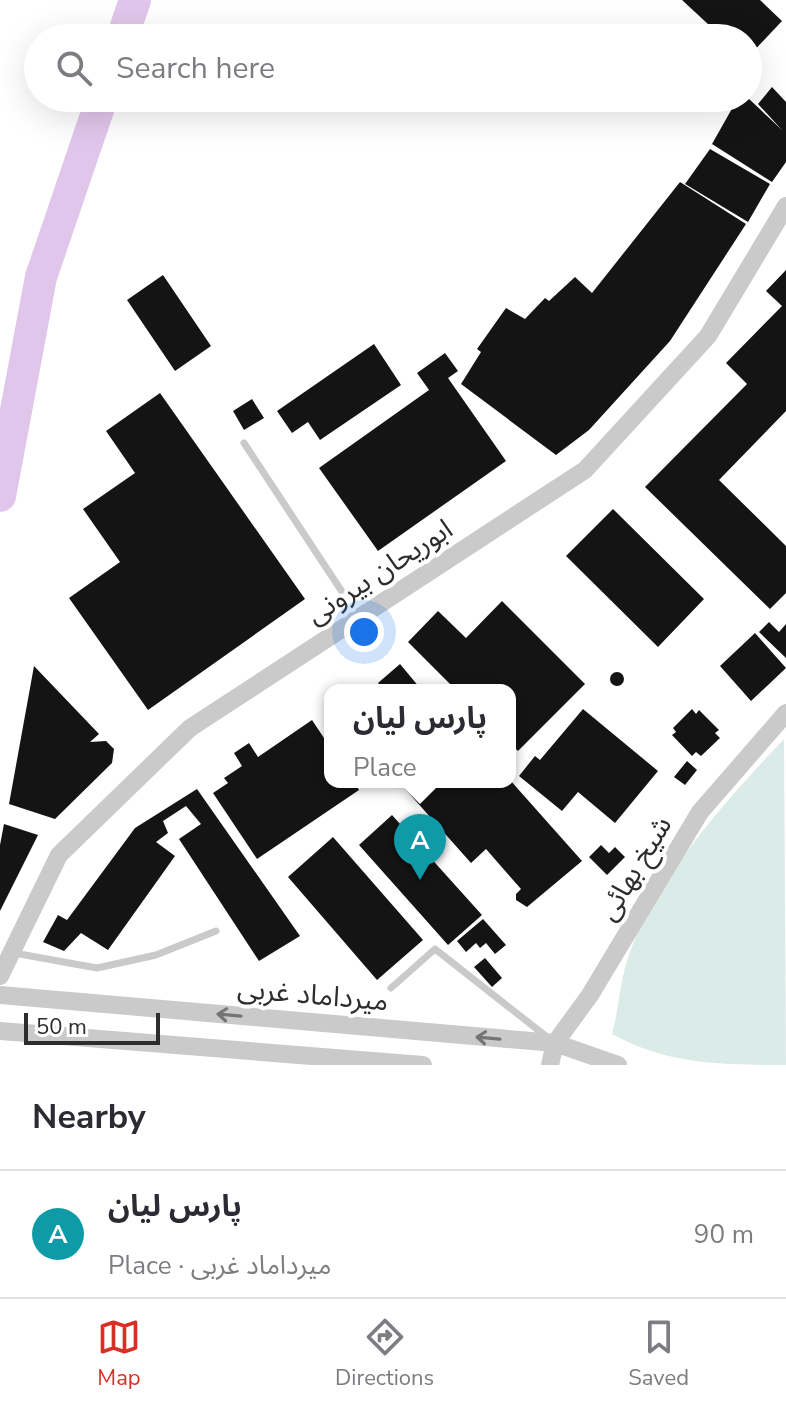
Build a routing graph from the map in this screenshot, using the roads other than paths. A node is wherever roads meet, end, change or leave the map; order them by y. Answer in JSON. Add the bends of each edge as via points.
{"nodes":[{"id":1,"x":786,"y":206,"type":"edge"},
{"id":2,"x":244,"y":443,"type":"dead end"},
{"id":3,"x":360,"y":618,"type":"junction"},
{"id":4,"x":786,"y":713,"type":"edge"},
{"id":5,"x":216,"y":931,"type":"dead end"},
{"id":6,"x":12,"y":952,"type":"junction"},
{"id":7,"x":0,"y":976,"type":"edge"},
{"id":8,"x":391,"y":988,"type":"dead end"},
{"id":9,"x":0,"y":995,"type":"edge"},
{"id":10,"x":0,"y":1031,"type":"edge"},
{"id":11,"x":555,"y":1043,"type":"junction"},
{"id":12,"x":423,"y":1065,"type":"edge"},
{"id":13,"x":550,"y":1065,"type":"edge"},
{"id":14,"x":618,"y":1065,"type":"edge"}],
"edges":[{"from":1,"to":3,"type":"street","name":"ابوریحان بیرونی","via":[[708,336],[585,470]]},
{"from":2,"to":3,"type":"lane"},
{"from":3,"to":6,"type":"street","name":"ابوریحان بیرونی","via":[[190,728],[59,855]]},
{"from":4,"to":11,"type":"street","name":"شیخ بهائی","via":[[700,812],[590,995]]},
{"from":5,"to":6,"type":"lane","via":[[156,955],[97,968]]},
{"from":6,"to":7,"type":"street","name":"ابوریحان بیرونی"},
{"from":8,"to":11,"type":"lane","via":[[435,949]]},
{"from":11,"to":9,"type":"street","name":"میرداماد غربی","one_way":true},
{"from":10,"to":12,"type":"street"},
{"from":11,"to":13,"type":"street","name":"شیخ بهائی"},
{"from":11,"to":14,"type":"street","name":"میرداماد غربی"}]}
